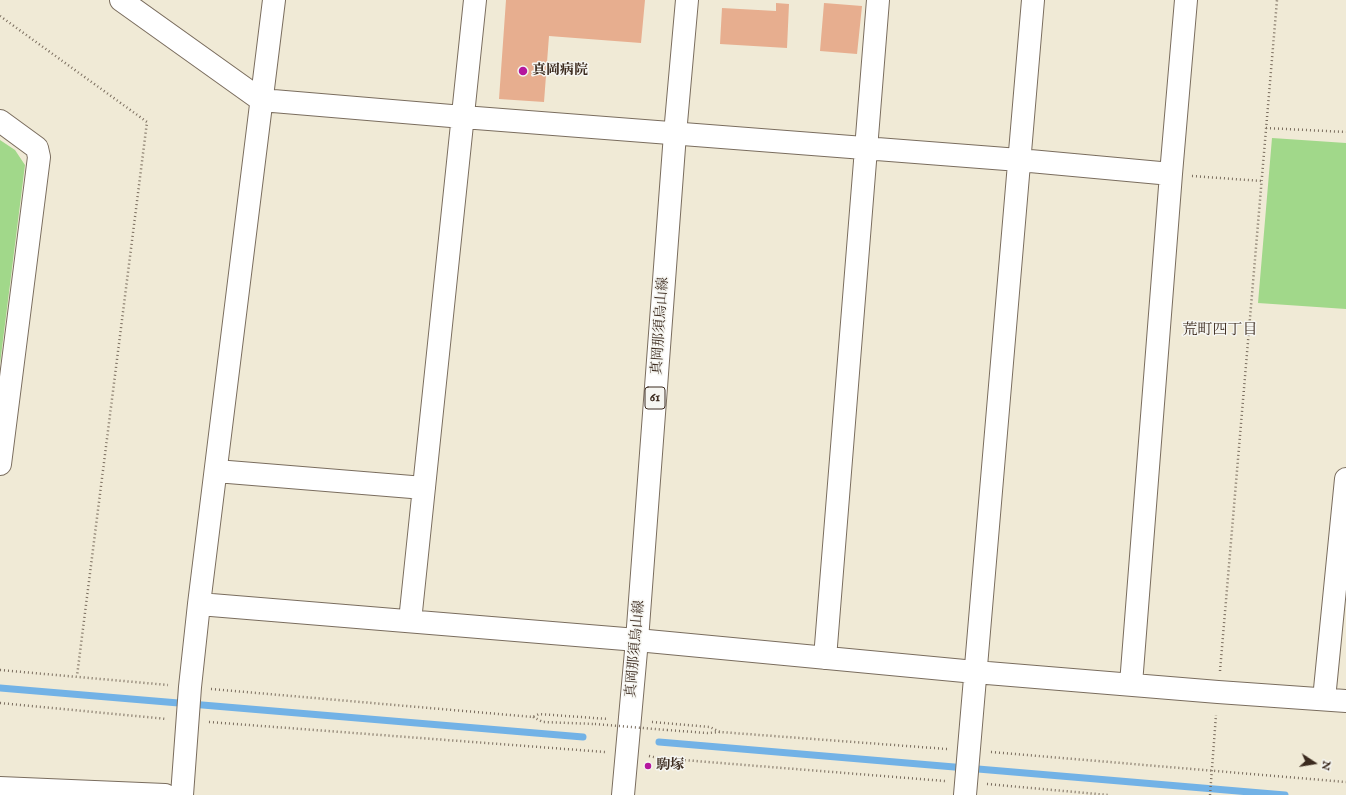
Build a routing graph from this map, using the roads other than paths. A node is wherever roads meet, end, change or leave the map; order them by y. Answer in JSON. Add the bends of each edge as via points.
{"nodes":[{"id":1,"x":121,"y":0,"type":"edge"},
{"id":2,"x":274,"y":0,"type":"edge"},
{"id":3,"x":475,"y":0,"type":"edge"},
{"id":4,"x":687,"y":0,"type":"edge"},
{"id":5,"x":878,"y":0,"type":"edge"},
{"id":6,"x":1033,"y":0,"type":"edge"},
{"id":7,"x":1186,"y":0,"type":"edge"},
{"id":8,"x":261,"y":100,"type":"junction"},
{"id":9,"x":463,"y":117,"type":"junction"},
{"id":10,"x":0,"y":121,"type":"edge"},
{"id":11,"x":675,"y":134,"type":"junction"},
{"id":12,"x":866,"y":148,"type":"junction"},
{"id":13,"x":1020,"y":160,"type":"junction"},
{"id":14,"x":1171,"y":174,"type":"junction"},
{"id":15,"x":0,"y":464,"type":"edge"},
{"id":16,"x":216,"y":471,"type":"junction"},
{"id":17,"x":1346,"y":479,"type":"edge"},
{"id":18,"x":424,"y":488,"type":"junction"},
{"id":19,"x":199,"y":604,"type":"junction"},
{"id":20,"x":410,"y":621,"type":"junction"},
{"id":21,"x":637,"y":640,"type":"junction"},
{"id":22,"x":825,"y":658,"type":"junction"},
{"id":23,"x":975,"y":672,"type":"junction"},
{"id":24,"x":1131,"y":684,"type":"junction"},
{"id":25,"x":1324,"y":699,"type":"junction"},
{"id":26,"x":1346,"y":701,"type":"edge"},
{"id":27,"x":966,"y":771,"type":"edge"},
{"id":28,"x":0,"y":788,"type":"edge"},
{"id":29,"x":165,"y":795,"type":"edge"},
{"id":30,"x":182,"y":795,"type":"edge"},
{"id":31,"x":623,"y":795,"type":"edge"}],
"edges":[{"from":1,"to":8,"type":"street"},
{"from":2,"to":8,"type":"street"},
{"from":3,"to":9,"type":"street"},
{"from":4,"to":11,"type":"street","name":"真岡那須烏山線","number":"61"},
{"from":5,"to":12,"type":"street"},
{"from":6,"to":13,"type":"street"},
{"from":7,"to":14,"type":"street"},
{"from":8,"to":9,"type":"street"},
{"from":8,"to":16,"type":"street"},
{"from":9,"to":11,"type":"street"},
{"from":9,"to":18,"type":"street"},
{"from":10,"to":15,"type":"street","via":[[37,148],[39,157]]},
{"from":11,"to":12,"type":"street"},
{"from":11,"to":21,"type":"street","name":"真岡那須烏山線","number":"61"},
{"from":12,"to":13,"type":"street"},
{"from":12,"to":22,"type":"street"},
{"from":13,"to":14,"type":"street"},
{"from":13,"to":23,"type":"street"},
{"from":14,"to":24,"type":"street"},
{"from":16,"to":18,"type":"street"},
{"from":16,"to":19,"type":"street"},
{"from":17,"to":25,"type":"street"},
{"from":18,"to":20,"type":"street"},
{"from":19,"to":20,"type":"street"},
{"from":19,"to":30,"type":"street","via":[[197,689],[188,720]]},
{"from":20,"to":21,"type":"street"},
{"from":21,"to":22,"type":"street"},
{"from":21,"to":31,"type":"street","name":"真岡那須烏山線","number":"61"},
{"from":22,"to":23,"type":"street"},
{"from":23,"to":24,"type":"street"},
{"from":23,"to":27,"type":"street"},
{"from":24,"to":25,"type":"street"},
{"from":25,"to":26,"type":"street"},
{"from":28,"to":29,"type":"street"}]}
